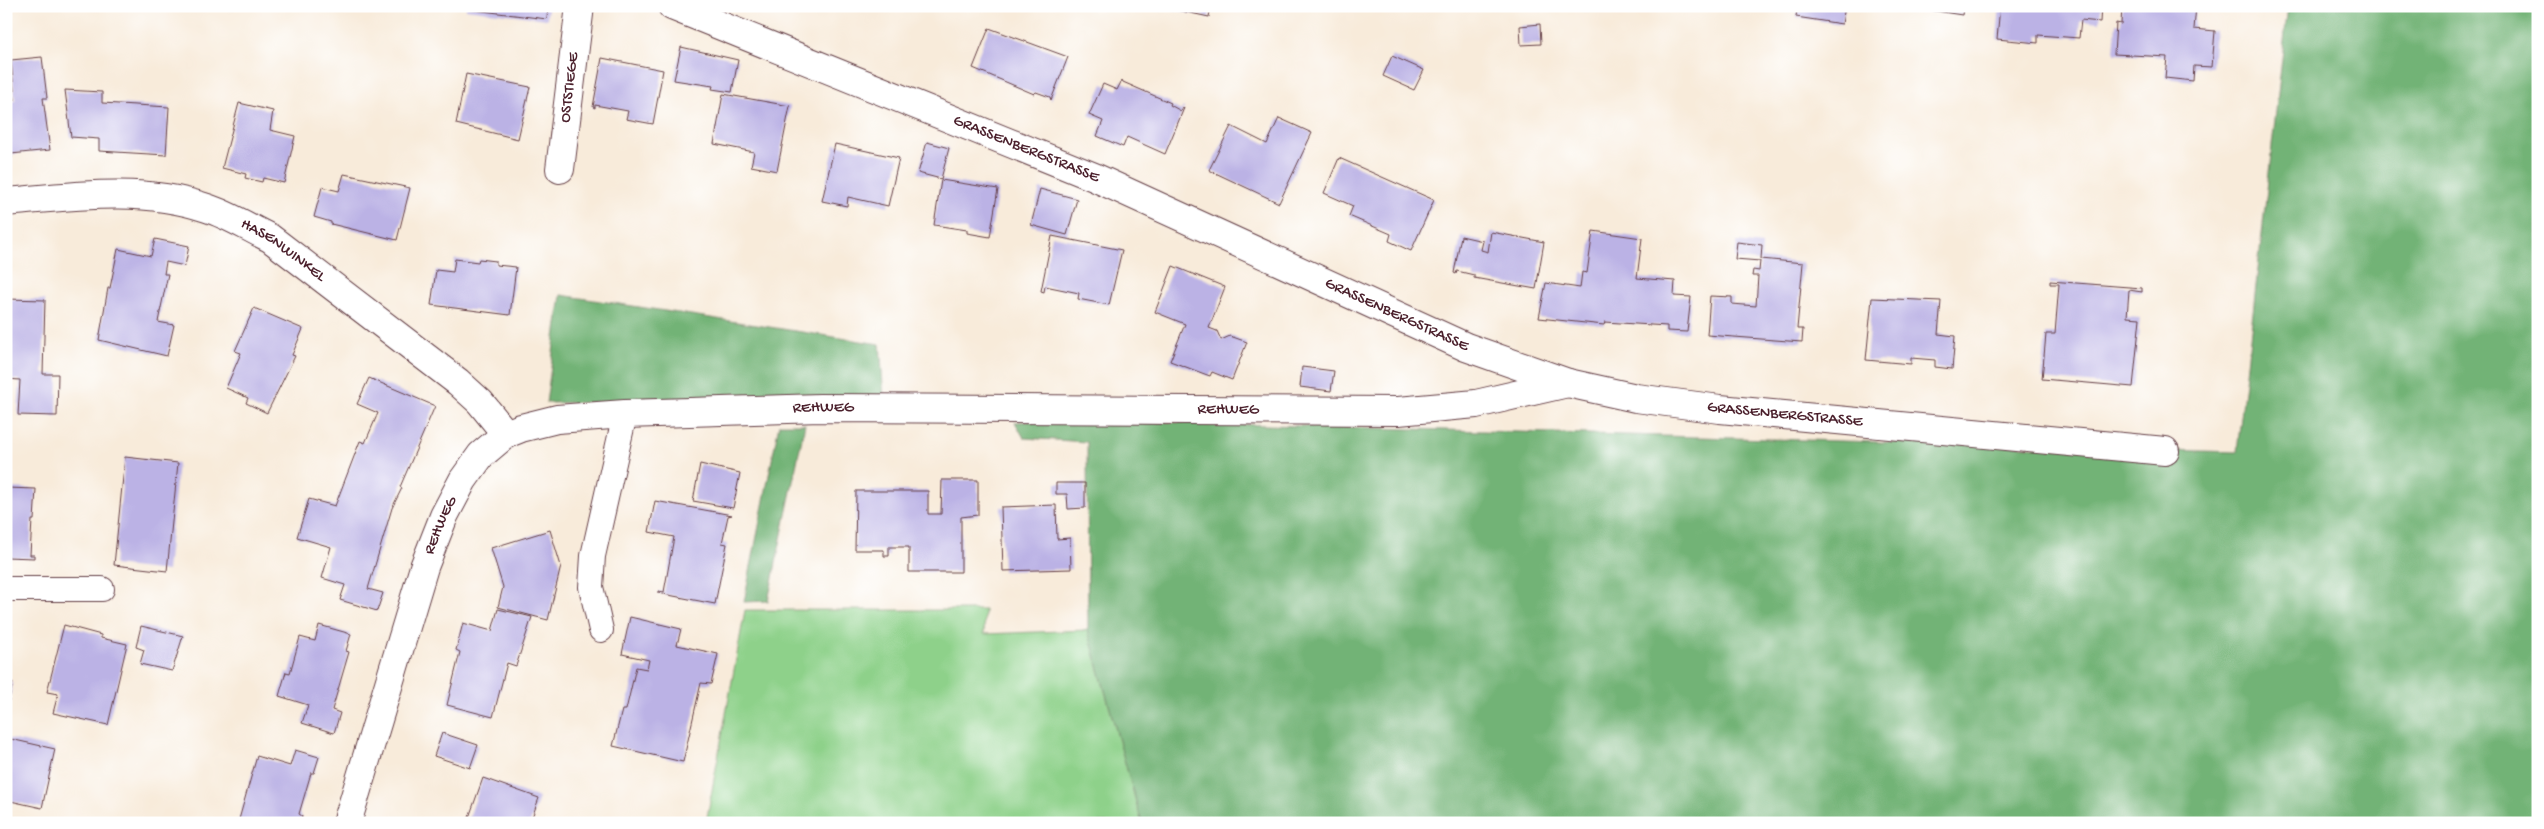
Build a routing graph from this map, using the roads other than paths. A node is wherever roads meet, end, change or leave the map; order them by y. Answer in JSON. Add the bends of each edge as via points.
{"nodes":[{"id":1,"x":580,"y":6,"type":"edge"},
{"id":2,"x":672,"y":6,"type":"edge"},
{"id":3,"x":560,"y":169,"type":"dead end"},
{"id":4,"x":6,"y":202,"type":"edge"},
{"id":5,"x":1568,"y":383,"type":"junction"},
{"id":6,"x":625,"y":414,"type":"junction"},
{"id":7,"x":506,"y":434,"type":"junction"},
{"id":8,"x":2165,"y":451,"type":"dead end"},
{"id":9,"x":6,"y":589,"type":"edge"},
{"id":10,"x":102,"y":590,"type":"dead end"},
{"id":11,"x":601,"y":630,"type":"dead end"},
{"id":12,"x":347,"y":823,"type":"edge"}],
"edges":[{"from":1,"to":3,"type":"street","name":"OSTSTIEGE"},
{"from":2,"to":5,"type":"street","name":"GRASSENBERGSTRASSE","via":[[1094,177],[1466,347]]},
{"from":4,"to":7,"type":"street","name":"HASENWINKEL","via":[[97,194],[150,194],[208,208],[270,238],[458,382],[480,402]]},
{"from":5,"to":6,"type":"street","name":"REHWEG","via":[[1476,404],[1398,411],[820,408]]},
{"from":5,"to":8,"type":"street","name":"GRASSENBERGSTRASSE","via":[[1636,398],[1720,409]]},
{"from":6,"to":7,"type":"street","name":"REHWEG","via":[[557,419]]},
{"from":6,"to":11,"type":"lane","via":[[594,556],[591,587]]},
{"from":7,"to":12,"type":"street","name":"REHWEG","via":[[481,455],[463,480],[434,541]]},
{"from":9,"to":10,"type":"lane"}]}
